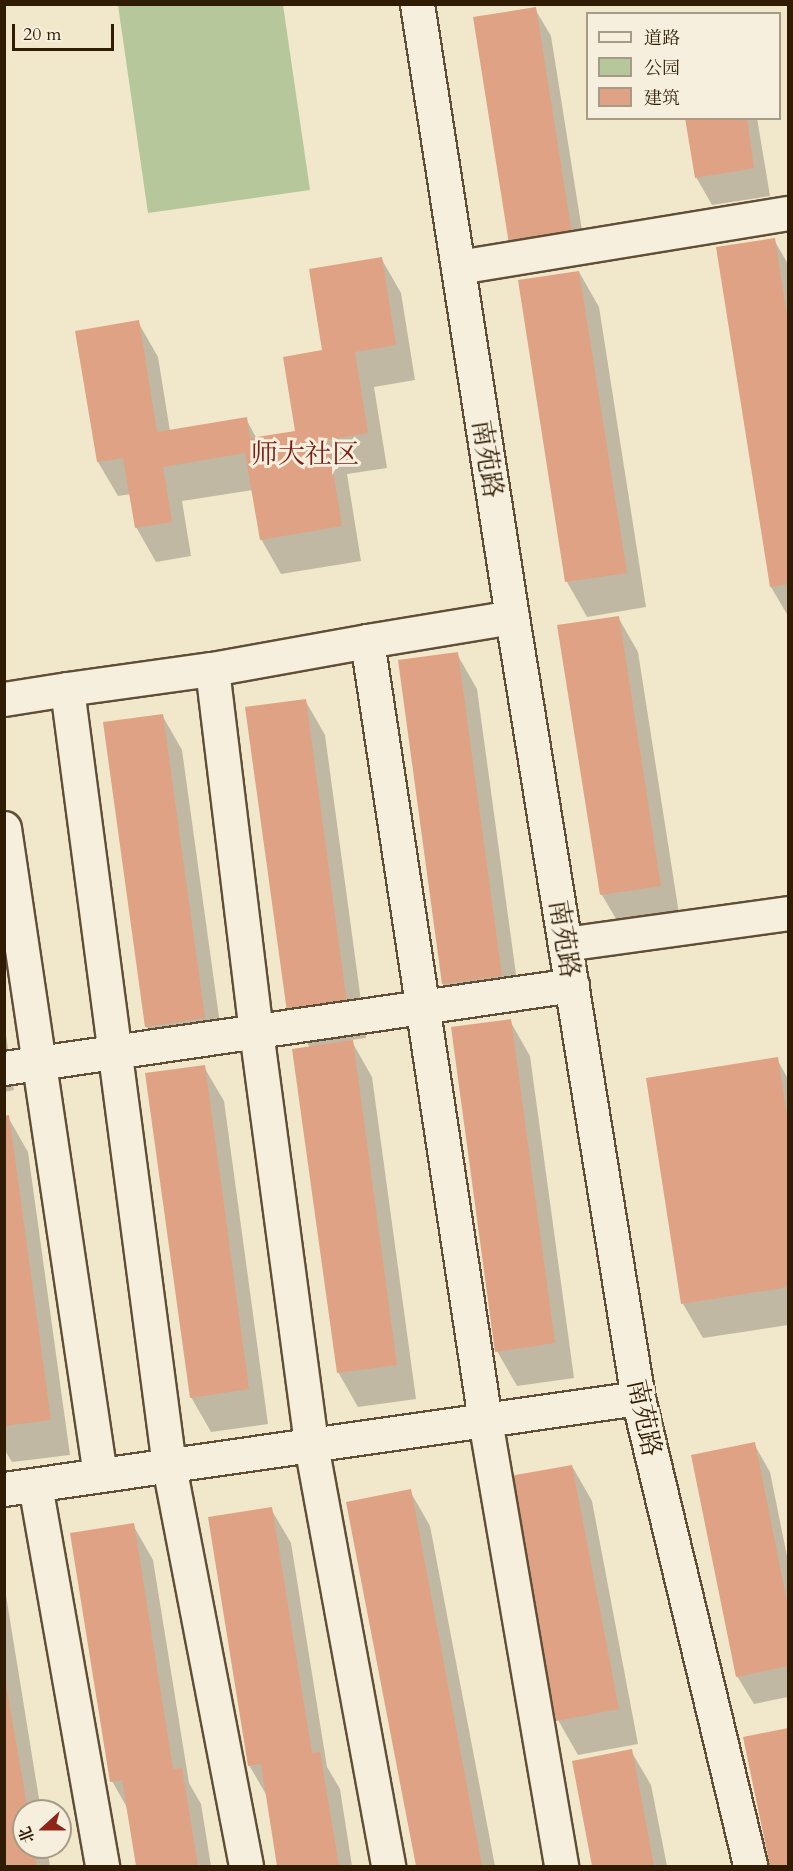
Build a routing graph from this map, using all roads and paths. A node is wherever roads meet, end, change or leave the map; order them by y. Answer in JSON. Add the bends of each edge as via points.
{"nodes":[{"id":1,"x":417,"y":4,"type":"edge"},
{"id":2,"x":789,"y":213,"type":"edge"},
{"id":3,"x":458,"y":267,"type":"junction"},
{"id":4,"x":512,"y":617,"type":"junction"},
{"id":5,"x":367,"y":641,"type":"junction"},
{"id":6,"x":212,"y":669,"type":"junction"},
{"id":7,"x":67,"y":689,"type":"junction"},
{"id":8,"x":4,"y":699,"type":"edge"},
{"id":9,"x":4,"y":828,"type":"edge"},
{"id":10,"x":789,"y":914,"type":"edge"},
{"id":11,"x":565,"y":945,"type":"junction"},
{"id":12,"x":572,"y":985,"type":"junction"},
{"id":13,"x":421,"y":1007,"type":"junction"},
{"id":14,"x":256,"y":1031,"type":"junction"},
{"id":15,"x":116,"y":1052,"type":"junction"},
{"id":16,"x":38,"y":1064,"type":"junction"},
{"id":17,"x":4,"y":1068,"type":"edge"},
{"id":18,"x":638,"y":1398,"type":"junction"},
{"id":19,"x":485,"y":1420,"type":"junction"},
{"id":20,"x":311,"y":1445,"type":"junction"},
{"id":21,"x":168,"y":1466,"type":"junction"},
{"id":22,"x":100,"y":1475,"type":"junction"},
{"id":23,"x":20,"y":1487,"type":"edge"},
{"id":24,"x":102,"y":1866,"type":"edge"},
{"id":25,"x":246,"y":1866,"type":"edge"},
{"id":26,"x":387,"y":1866,"type":"edge"},
{"id":27,"x":561,"y":1866,"type":"edge"},
{"id":28,"x":750,"y":1866,"type":"edge"}],
"edges":[{"from":1,"to":3,"type":"street","name":"南苑路"},
{"from":2,"to":3,"type":"street"},
{"from":3,"to":4,"type":"street","name":"南苑路"},
{"from":4,"to":5,"type":"street"},
{"from":4,"to":11,"type":"street","name":"南苑路"},
{"from":5,"to":6,"type":"street"},
{"from":5,"to":13,"type":"street"},
{"from":6,"to":7,"type":"street"},
{"from":6,"to":14,"type":"street"},
{"from":7,"to":8,"type":"street"},
{"from":7,"to":15,"type":"street"},
{"from":9,"to":16,"type":"street"},
{"from":10,"to":11,"type":"street"},
{"from":11,"to":12,"type":"street","name":"南苑路"},
{"from":12,"to":13,"type":"street"},
{"from":12,"to":18,"type":"street","name":"南苑路"},
{"from":13,"to":14,"type":"street"},
{"from":13,"to":19,"type":"street"},
{"from":14,"to":15,"type":"street"},
{"from":14,"to":20,"type":"street"},
{"from":15,"to":16,"type":"street"},
{"from":15,"to":21,"type":"street"},
{"from":16,"to":17,"type":"street"},
{"from":16,"to":22,"type":"street"},
{"from":18,"to":19,"type":"street"},
{"from":18,"to":28,"type":"street","name":"南苑路"},
{"from":19,"to":20,"type":"street"},
{"from":19,"to":27,"type":"street"},
{"from":20,"to":21,"type":"street"},
{"from":20,"to":26,"type":"street"},
{"from":21,"to":22,"type":"street"},
{"from":21,"to":25,"type":"street"},
{"from":22,"to":23,"type":"street"},
{"from":23,"to":24,"type":"street"}]}
